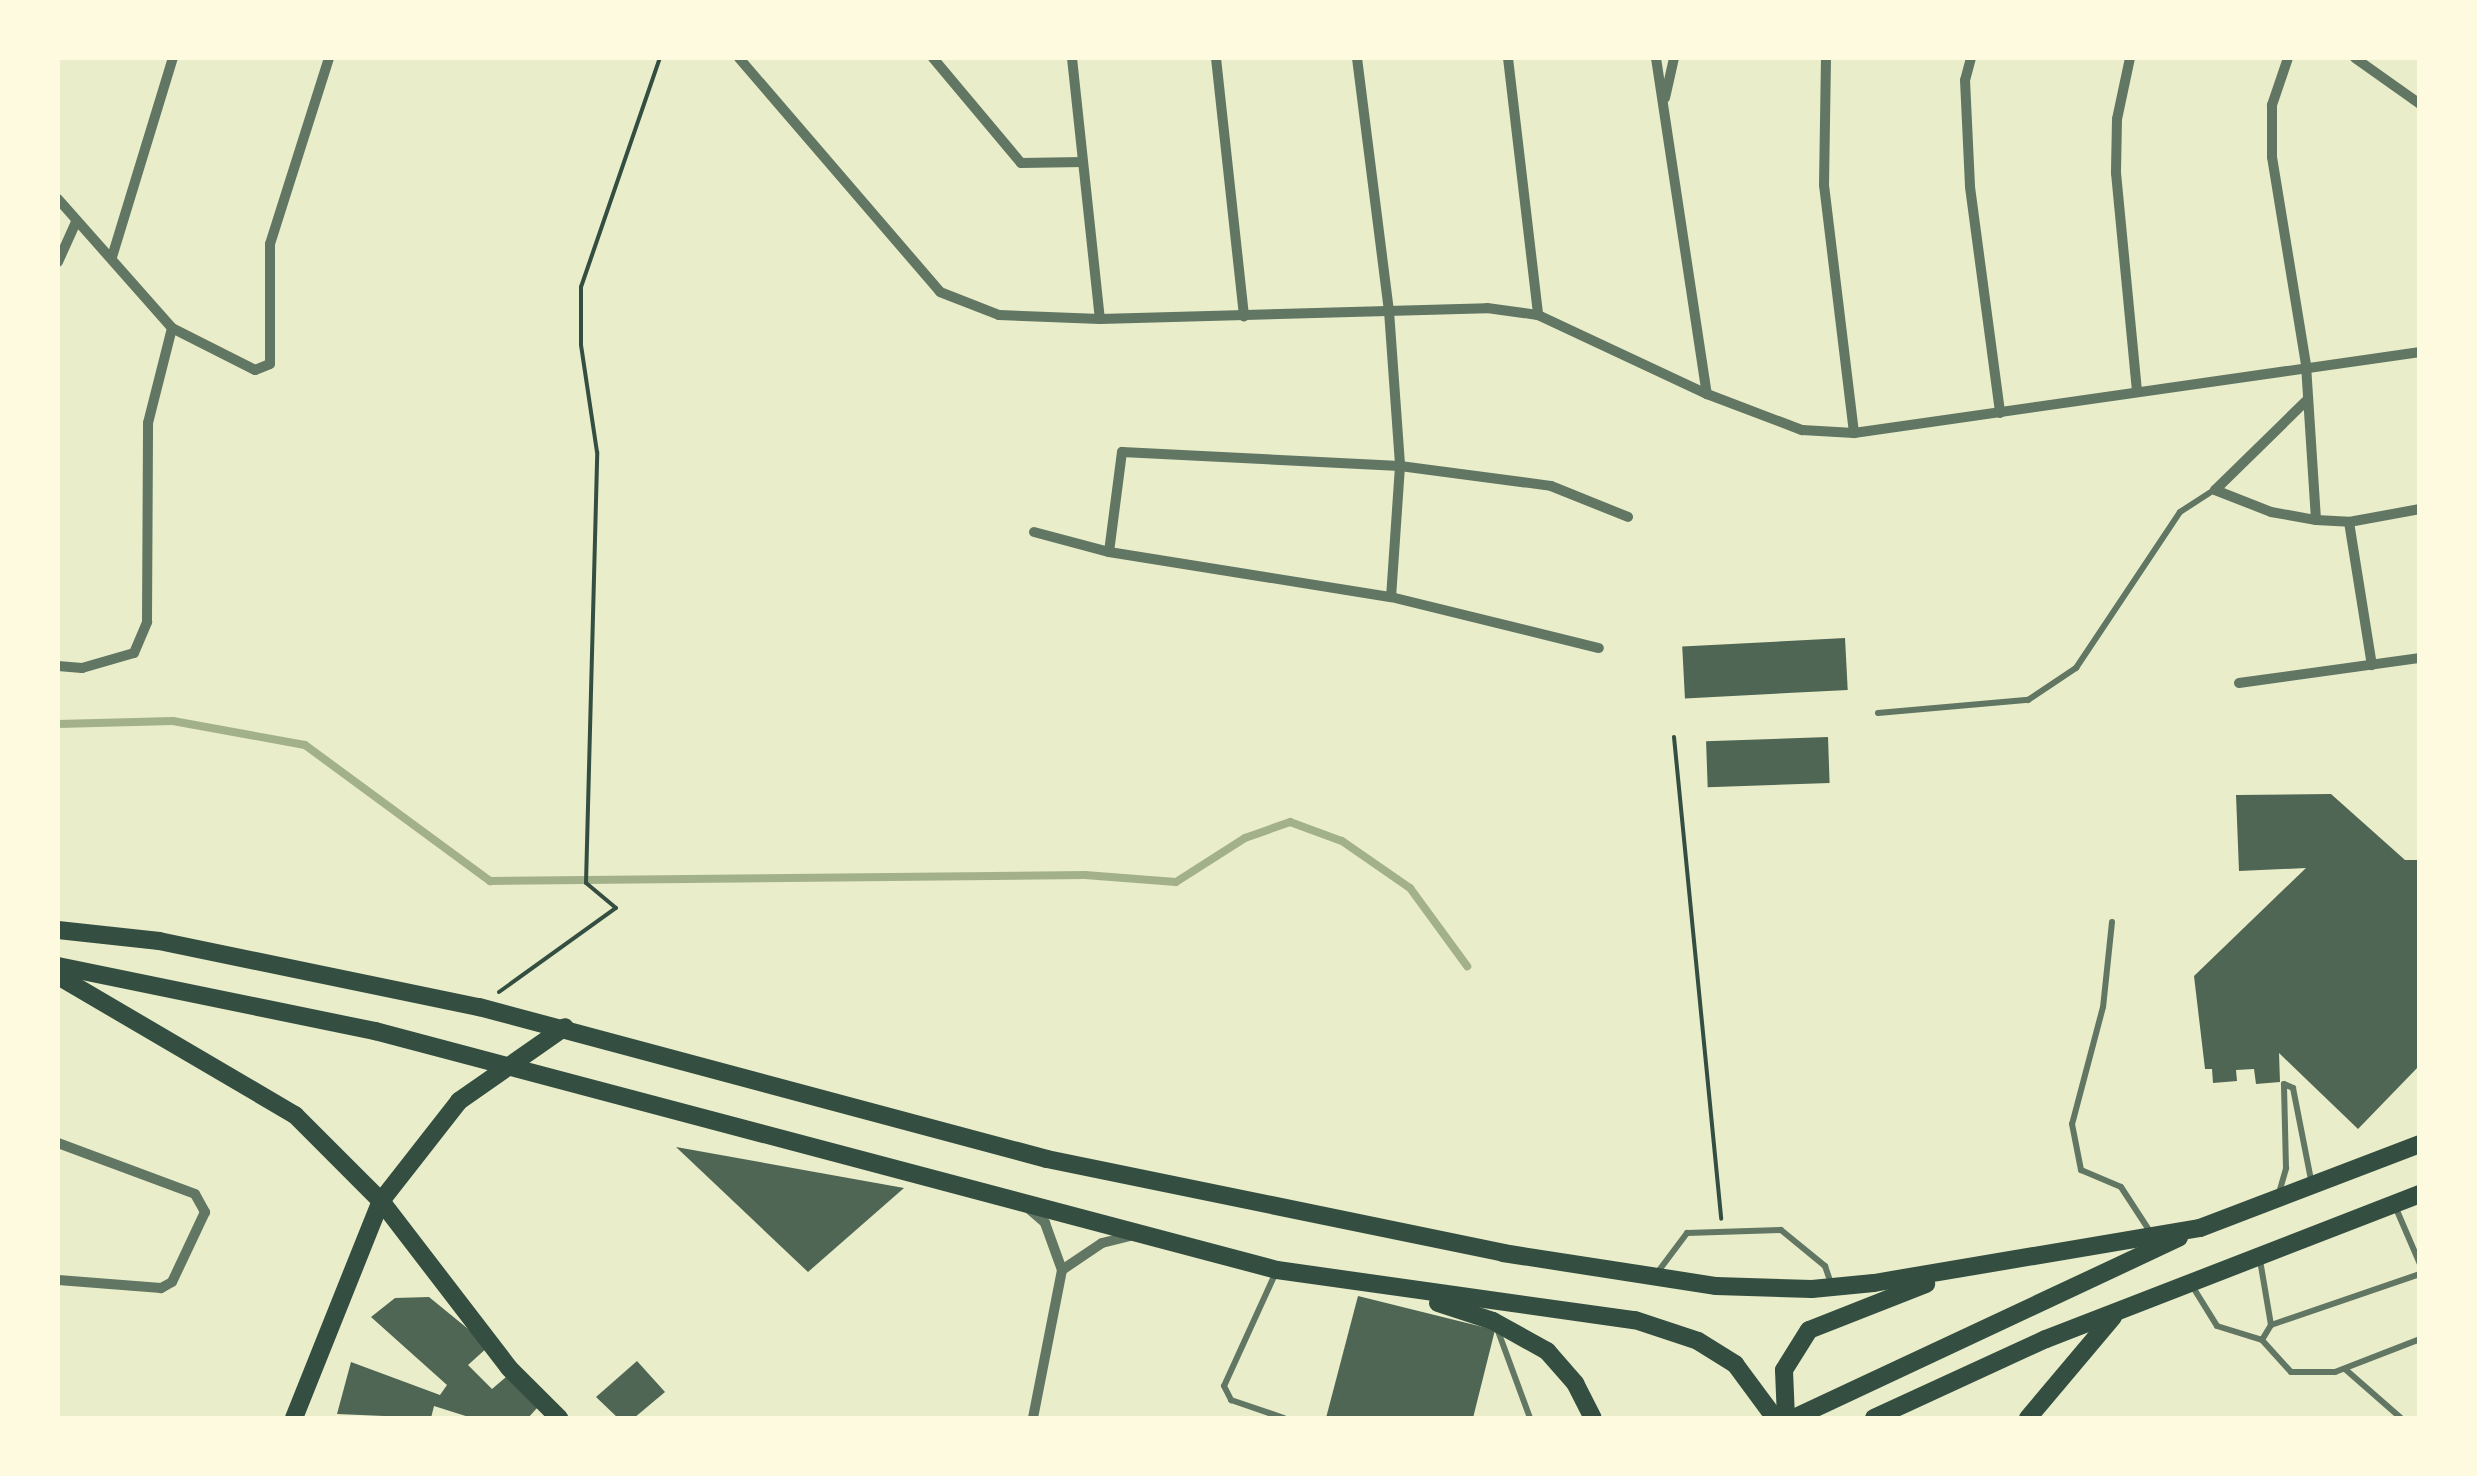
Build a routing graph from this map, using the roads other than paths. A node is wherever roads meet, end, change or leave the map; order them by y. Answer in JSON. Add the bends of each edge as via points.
{"nodes":[{"id":1,"x":173,"y":58,"type":"edge"},
{"id":2,"x":330,"y":58,"type":"edge"},
{"id":3,"x":739,"y":58,"type":"edge"},
{"id":4,"x":933,"y":58,"type":"edge"},
{"id":5,"x":1072,"y":58,"type":"edge"},
{"id":6,"x":1216,"y":58,"type":"edge"},
{"id":7,"x":1356,"y":58,"type":"edge"},
{"id":8,"x":1508,"y":58,"type":"edge"},
{"id":9,"x":1656,"y":58,"type":"edge"},
{"id":10,"x":1674,"y":58,"type":"edge"},
{"id":11,"x":1826,"y":58,"type":"edge"},
{"id":12,"x":1972,"y":58,"type":"edge"},
{"id":13,"x":2130,"y":58,"type":"edge"},
{"id":14,"x":2288,"y":58,"type":"edge"},
{"id":15,"x":2354,"y":58,"type":"edge"},
{"id":16,"x":2420,"y":104,"type":"edge"},
{"id":17,"x":1662,"y":108,"type":"junction"},
{"id":18,"x":1084,"y":162,"type":"junction"},
{"id":19,"x":58,"y":199,"type":"edge"},
{"id":20,"x":76,"y":222,"type":"junction"},
{"id":21,"x":112,"y":257,"type":"junction"},
{"id":22,"x":58,"y":262,"type":"edge"},
{"id":23,"x":1389,"y":311,"type":"junction"},
{"id":24,"x":1538,"y":315,"type":"junction"},
{"id":25,"x":1244,"y":316,"type":"junction"},
{"id":26,"x":1100,"y":319,"type":"junction"},
{"id":27,"x":172,"y":328,"type":"junction"},
{"id":28,"x":2420,"y":352,"type":"edge"},
{"id":29,"x":2306,"y":365,"type":"junction"},
{"id":30,"x":2137,"y":392,"type":"junction"},
{"id":31,"x":1708,"y":394,"type":"junction"},
{"id":32,"x":2306,"y":401,"type":"junction"},
{"id":33,"x":2000,"y":413,"type":"junction"},
{"id":34,"x":1854,"y":434,"type":"junction"},
{"id":35,"x":1400,"y":466,"type":"junction"},
{"id":36,"x":2215,"y":490,"type":"junction"},
{"id":37,"x":2420,"y":508,"type":"edge"},
{"id":38,"x":1628,"y":516,"type":"dead end"},
{"id":39,"x":2316,"y":520,"type":"junction"},
{"id":40,"x":2349,"y":522,"type":"junction"},
{"id":41,"x":1034,"y":532,"type":"dead end"},
{"id":42,"x":1108,"y":547,"type":"junction"},
{"id":43,"x":1391,"y":597,"type":"junction"},
{"id":44,"x":1599,"y":648,"type":"dead end"},
{"id":45,"x":2420,"y":658,"type":"edge"},
{"id":46,"x":2372,"y":665,"type":"junction"},
{"id":47,"x":58,"y":666,"type":"edge"},
{"id":48,"x":2239,"y":683,"type":"dead end"},
{"id":49,"x":1878,"y":713,"type":"dead end"},
{"id":50,"x":2112,"y":922,"type":"dead end"},
{"id":51,"x":58,"y":930,"type":"edge"},
{"id":52,"x":58,"y":966,"type":"edge"},
{"id":53,"x":58,"y":976,"type":"edge"},
{"id":54,"x":565,"y":1027,"type":"junction"},
{"id":55,"x":502,"y":1068,"type":"junction"},
{"id":56,"x":58,"y":1143,"type":"edge"},
{"id":57,"x":2420,"y":1144,"type":"edge"},
{"id":58,"x":2320,"y":1187,"type":"junction"},
{"id":59,"x":2420,"y":1194,"type":"edge"},
{"id":60,"x":380,"y":1201,"type":"junction"},
{"id":61,"x":1019,"y":1201,"type":"junction"},
{"id":62,"x":2276,"y":1203,"type":"junction"},
{"id":63,"x":2394,"y":1204,"type":"junction"},
{"id":64,"x":1148,"y":1232,"type":"junction"},
{"id":65,"x":2156,"y":1242,"type":"junction"},
{"id":66,"x":2260,"y":1257,"type":"junction"},
{"id":67,"x":2420,"y":1264,"type":"edge"},
{"id":68,"x":1062,"y":1270,"type":"junction"},
{"id":69,"x":1277,"y":1270,"type":"junction"},
{"id":70,"x":1964,"y":1270,"type":"junction"},
{"id":71,"x":2420,"y":1274,"type":"edge"},
{"id":72,"x":1653,"y":1278,"type":"junction"},
{"id":73,"x":58,"y":1280,"type":"edge"},
{"id":74,"x":2190,"y":1282,"type":"junction"},
{"id":75,"x":1384,"y":1287,"type":"junction"},
{"id":76,"x":1833,"y":1287,"type":"junction"},
{"id":77,"x":2117,"y":1313,"type":"junction"},
{"id":78,"x":1492,"y":1321,"type":"junction"},
{"id":79,"x":2271,"y":1325,"type":"junction"},
{"id":80,"x":2420,"y":1338,"type":"edge"},
{"id":81,"x":2262,"y":1340,"type":"junction"},
{"id":82,"x":2344,"y":1369,"type":"junction"},
{"id":83,"x":294,"y":1418,"type":"edge"},
{"id":84,"x":559,"y":1418,"type":"edge"},
{"id":85,"x":1033,"y":1418,"type":"edge"},
{"id":86,"x":1284,"y":1418,"type":"edge"},
{"id":87,"x":1530,"y":1418,"type":"edge"},
{"id":88,"x":1594,"y":1418,"type":"edge"},
{"id":89,"x":1775,"y":1418,"type":"edge"},
{"id":90,"x":1794,"y":1418,"type":"edge"},
{"id":91,"x":1874,"y":1418,"type":"edge"},
{"id":92,"x":2028,"y":1418,"type":"edge"},
{"id":93,"x":2401,"y":1418,"type":"edge"}],
"edges":[{"from":1,"to":21,"type":"street"},
{"from":2,"to":27,"type":"street","via":[[270,244],[270,364],[254,370]]},
{"from":3,"to":26,"type":"street","via":[[940,292],[999,315]]},
{"from":4,"to":18,"type":"street","via":[[1021,163]]},
{"from":5,"to":18,"type":"street"},
{"from":6,"to":25,"type":"street"},
{"from":7,"to":23,"type":"street"},
{"from":8,"to":24,"type":"street"},
{"from":9,"to":17,"type":"street"},
{"from":10,"to":17,"type":"street"},
{"from":11,"to":34,"type":"street","via":[[1824,185]]},
{"from":12,"to":33,"type":"street","via":[[1965,80],[1970,188]]},
{"from":13,"to":30,"type":"street","via":[[2117,119],[2116,173]]},
{"from":14,"to":29,"type":"street","via":[[2272,105],[2272,157]]},
{"from":15,"to":16,"type":"street"},
{"from":17,"to":31,"type":"street"},
{"from":18,"to":26,"type":"street"},
{"from":19,"to":20,"type":"street"},
{"from":20,"to":21,"type":"street"},
{"from":20,"to":22,"type":"street"},
{"from":21,"to":27,"type":"street"},
{"from":23,"to":24,"type":"street","via":[[1487,308]]},
{"from":23,"to":25,"type":"street"},
{"from":23,"to":35,"type":"street"},
{"from":24,"to":31,"type":"street"},
{"from":25,"to":26,"type":"street"},
{"from":27,"to":47,"type":"street","via":[[148,423],[148,622],[134,653],[82,668]]},
{"from":28,"to":29,"type":"street"},
{"from":29,"to":30,"type":"street"},
{"from":29,"to":32,"type":"street"},
{"from":30,"to":33,"type":"street"},
{"from":31,"to":34,"type":"street","via":[[1802,430]]},
{"from":32,"to":36,"type":"street"},
{"from":32,"to":39,"type":"street"},
{"from":33,"to":34,"type":"street"},
{"from":35,"to":38,"type":"street","via":[[1551,486]]},
{"from":35,"to":42,"type":"street","via":[[1122,452]]},
{"from":35,"to":43,"type":"street"},
{"from":36,"to":39,"type":"street","via":[[2271,512]]},
{"from":36,"to":49,"type":"lane","via":[[2180,512],[2076,668],[2028,700]]},
{"from":37,"to":40,"type":"street"},
{"from":39,"to":40,"type":"street"},
{"from":40,"to":46,"type":"street"},
{"from":41,"to":42,"type":"street"},
{"from":42,"to":43,"type":"street"},
{"from":43,"to":44,"type":"street"},
{"from":45,"to":46,"type":"street"},
{"from":46,"to":48,"type":"street"},
{"from":50,"to":65,"type":"lane","via":[[2103,1007],[2072,1124],[2081,1170],[2121,1188]]},
{"from":51,"to":54,"type":"main road","via":[[159,941]]},
{"from":52,"to":55,"type":"main road","via":[[375,1031]]},
{"from":53,"to":60,"type":"main road","via":[[294,1115]]},
{"from":54,"to":55,"type":"main road"},
{"from":54,"to":72,"type":"main road","via":[[1048,1158]]},
{"from":55,"to":60,"type":"main road","via":[[459,1100]]},
{"from":55,"to":61,"type":"main road"},
{"from":56,"to":73,"type":"street","via":[[196,1194],[205,1212],[172,1282],[161,1288]]},
{"from":57,"to":58,"type":"main road"},
{"from":58,"to":62,"type":"main road"},
{"from":58,"to":62,"type":"lane","via":[[2305,1165],[2293,1088],[2284,1084],[2286,1168]]},
{"from":59,"to":63,"type":"main road"},
{"from":60,"to":83,"type":"main road"},
{"from":60,"to":84,"type":"main road","via":[[509,1368]]},
{"from":61,"to":64,"type":"main road"},
{"from":61,"to":68,"type":"street","via":[[1044,1222]]},
{"from":62,"to":65,"type":"main road"},
{"from":63,"to":66,"type":"main road"},
{"from":63,"to":67,"type":"lane"},
{"from":64,"to":68,"type":"street","via":[[1102,1242]]},
{"from":64,"to":69,"type":"main road"},
{"from":65,"to":70,"type":"main road"},
{"from":65,"to":90,"type":"main road"},
{"from":66,"to":74,"type":"main road"},
{"from":66,"to":79,"type":"lane"},
{"from":68,"to":85,"type":"street"},
{"from":69,"to":75,"type":"main road"},
{"from":69,"to":86,"type":"lane","via":[[1224,1386],[1231,1400]]},
{"from":70,"to":76,"type":"main road"},
{"from":70,"to":90,"type":"main road","via":[[1809,1330],[1784,1370]]},
{"from":71,"to":79,"type":"lane"},
{"from":72,"to":76,"type":"main road","via":[[1755,1290]]},
{"from":72,"to":76,"type":"lane","via":[[1687,1233],[1780,1230],[1825,1266]]},
{"from":74,"to":77,"type":"main road"},
{"from":74,"to":81,"type":"lane","via":[[2217,1326]]},
{"from":75,"to":78,"type":"main road"},
{"from":75,"to":89,"type":"main road","via":[[1651,1325],[1698,1341],[1735,1364]]},
{"from":77,"to":91,"type":"main road"},
{"from":77,"to":92,"type":"main road"},
{"from":78,"to":87,"type":"lane"},
{"from":78,"to":88,"type":"main road","via":[[1547,1351]]},
{"from":79,"to":81,"type":"lane"},
{"from":80,"to":82,"type":"lane"},
{"from":81,"to":82,"type":"lane","via":[[2291,1372]]},
{"from":82,"to":93,"type":"lane"}]}
